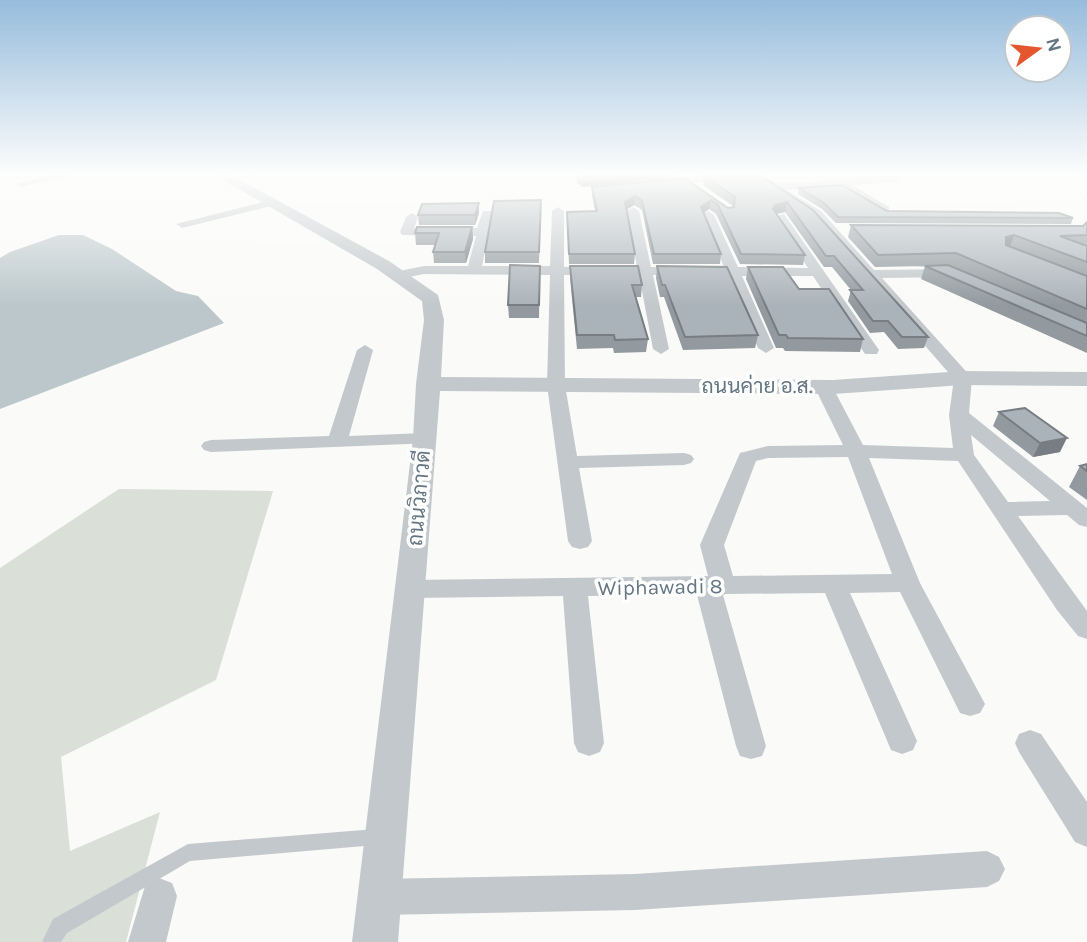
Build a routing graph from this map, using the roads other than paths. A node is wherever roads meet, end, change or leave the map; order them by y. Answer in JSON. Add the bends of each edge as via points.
{"nodes":[{"id":1,"x":208,"y":218,"type":"edge"},
{"id":2,"x":298,"y":218,"type":"edge"},
{"id":3,"x":412,"y":218,"type":"edge"},
{"id":4,"x":486,"y":218,"type":"edge"},
{"id":5,"x":558,"y":218,"type":"edge"},
{"id":6,"x":638,"y":218,"type":"edge"},
{"id":7,"x":709,"y":218,"type":"edge"},
{"id":8,"x":781,"y":218,"type":"edge"},
{"id":9,"x":822,"y":218,"type":"edge"},
{"id":10,"x":182,"y":224,"type":"dead end"},
{"id":11,"x":481,"y":232,"type":"junction"},
{"id":12,"x":474,"y":270,"type":"junction"},
{"id":13,"x":556,"y":271,"type":"junction"},
{"id":14,"x":645,"y":271,"type":"junction"},
{"id":15,"x":733,"y":272,"type":"junction"},
{"id":16,"x":820,"y":272,"type":"junction"},
{"id":17,"x":872,"y":274,"type":"junction"},
{"id":18,"x":399,"y":275,"type":"junction"},
{"id":19,"x":970,"y":282,"type":"edge"},
{"id":20,"x":766,"y":348,"type":"dead end"},
{"id":21,"x":662,"y":349,"type":"dead end"},
{"id":22,"x":871,"y":349,"type":"dead end"},
{"id":23,"x":365,"y":350,"type":"dead end"},
{"id":24,"x":963,"y":378,"type":"junction"},
{"id":25,"x":1087,"y":379,"type":"edge"},
{"id":26,"x":428,"y":384,"type":"junction"},
{"id":27,"x":556,"y":385,"type":"junction"},
{"id":28,"x":823,"y":386,"type":"junction"},
{"id":29,"x":959,"y":415,"type":"junction"},
{"id":30,"x":425,"y":439,"type":"junction"},
{"id":31,"x":337,"y":441,"type":"junction"},
{"id":32,"x":211,"y":446,"type":"dead end"},
{"id":33,"x":856,"y":451,"type":"junction"},
{"id":34,"x":964,"y":455,"type":"junction"},
{"id":35,"x":684,"y":459,"type":"dead end"},
{"id":36,"x":568,"y":462,"type":"junction"},
{"id":37,"x":1001,"y":509,"type":"junction"},
{"id":38,"x":1079,"y":514,"type":"edge"},
{"id":39,"x":580,"y":541,"type":"dead end"},
{"id":40,"x":908,"y":583,"type":"junction"},
{"id":41,"x":834,"y":585,"type":"junction"},
{"id":42,"x":715,"y":586,"type":"junction"},
{"id":43,"x":411,"y":589,"type":"junction"},
{"id":44,"x":575,"y":589,"type":"junction"},
{"id":45,"x":1087,"y":629,"type":"edge"},
{"id":46,"x":970,"y":704,"type":"dead end"},
{"id":47,"x":902,"y":741,"type":"dead end"},
{"id":48,"x":589,"y":743,"type":"dead end"},
{"id":49,"x":1030,"y":743,"type":"dead end"},
{"id":50,"x":751,"y":746,"type":"dead end"},
{"id":51,"x":1087,"y":831,"type":"edge"},
{"id":52,"x":386,"y":836,"type":"junction"},
{"id":53,"x":987,"y":869,"type":"dead end"},
{"id":54,"x":159,"y":896,"type":"dead end"},
{"id":55,"x":379,"y":897,"type":"junction"},
{"id":56,"x":51,"y":942,"type":"edge"},
{"id":57,"x":147,"y":942,"type":"edge"},
{"id":58,"x":375,"y":942,"type":"edge"}],
"edges":[{"from":1,"to":10,"type":"street"},
{"from":2,"to":18,"type":"street","name":"ถนนวิภาวดี"},
{"from":3,"to":11,"type":"street","via":[[406,232]]},
{"from":4,"to":11,"type":"street"},
{"from":5,"to":13,"type":"street"},
{"from":6,"to":14,"type":"street"},
{"from":7,"to":15,"type":"street"},
{"from":8,"to":16,"type":"street"},
{"from":9,"to":17,"type":"street","via":[[839,230]]},
{"from":11,"to":12,"type":"street"},
{"from":12,"to":13,"type":"street"},
{"from":12,"to":18,"type":"street"},
{"from":13,"to":14,"type":"street"},
{"from":13,"to":27,"type":"street"},
{"from":14,"to":15,"type":"street"},
{"from":14,"to":21,"type":"street"},
{"from":15,"to":16,"type":"street"},
{"from":15,"to":20,"type":"street"},
{"from":16,"to":22,"type":"street"},
{"from":17,"to":19,"type":"street","via":[[946,271]]},
{"from":17,"to":24,"type":"street"},
{"from":18,"to":26,"type":"street","name":"ถนนวิภาวดี","via":[[431,299],[434,320]]},
{"from":23,"to":31,"type":"street"},
{"from":24,"to":25,"type":"street","name":"ถนนค่าย อ.ส."},
{"from":24,"to":28,"type":"street","name":"ถนนค่าย อ.ส."},
{"from":24,"to":29,"type":"street"},
{"from":26,"to":27,"type":"street","name":"ถนนค่าย อ.ส."},
{"from":26,"to":30,"type":"street","name":"ถนนวิภาวดี"},
{"from":27,"to":28,"type":"street","name":"ถนนค่าย อ.ส."},
{"from":27,"to":36,"type":"street"},
{"from":28,"to":33,"type":"street"},
{"from":29,"to":34,"type":"street"},
{"from":29,"to":38,"type":"street"},
{"from":30,"to":31,"type":"street"},
{"from":30,"to":43,"type":"street","name":"ถนนวิภาวดี"},
{"from":31,"to":32,"type":"street"},
{"from":33,"to":34,"type":"street"},
{"from":33,"to":40,"type":"street"},
{"from":33,"to":42,"type":"street","via":[[768,452],[747,457],[712,545]]},
{"from":34,"to":37,"type":"street"},
{"from":35,"to":36,"type":"street"},
{"from":36,"to":39,"type":"street"},
{"from":37,"to":38,"type":"street"},
{"from":37,"to":45,"type":"street"},
{"from":40,"to":41,"type":"street","name":"Wiphawadi 8"},
{"from":40,"to":46,"type":"street"},
{"from":41,"to":42,"type":"street","name":"Wiphawadi 8"},
{"from":41,"to":47,"type":"street"},
{"from":42,"to":44,"type":"street","name":"Wiphawadi 8"},
{"from":42,"to":50,"type":"street"},
{"from":43,"to":44,"type":"street","name":"Wiphawadi 8"},
{"from":43,"to":52,"type":"street","name":"ถนนวิภาวดี"},
{"from":44,"to":48,"type":"street"},
{"from":49,"to":51,"type":"street"},
{"from":52,"to":55,"type":"street","name":"ถนนวิภาวดี"},
{"from":52,"to":56,"type":"lane","via":[[188,852],[60,926]]},
{"from":53,"to":55,"type":"street","via":[[635,892]]},
{"from":54,"to":57,"type":"street"},
{"from":55,"to":58,"type":"street","name":"ถนนวิภาวดี"}]}
